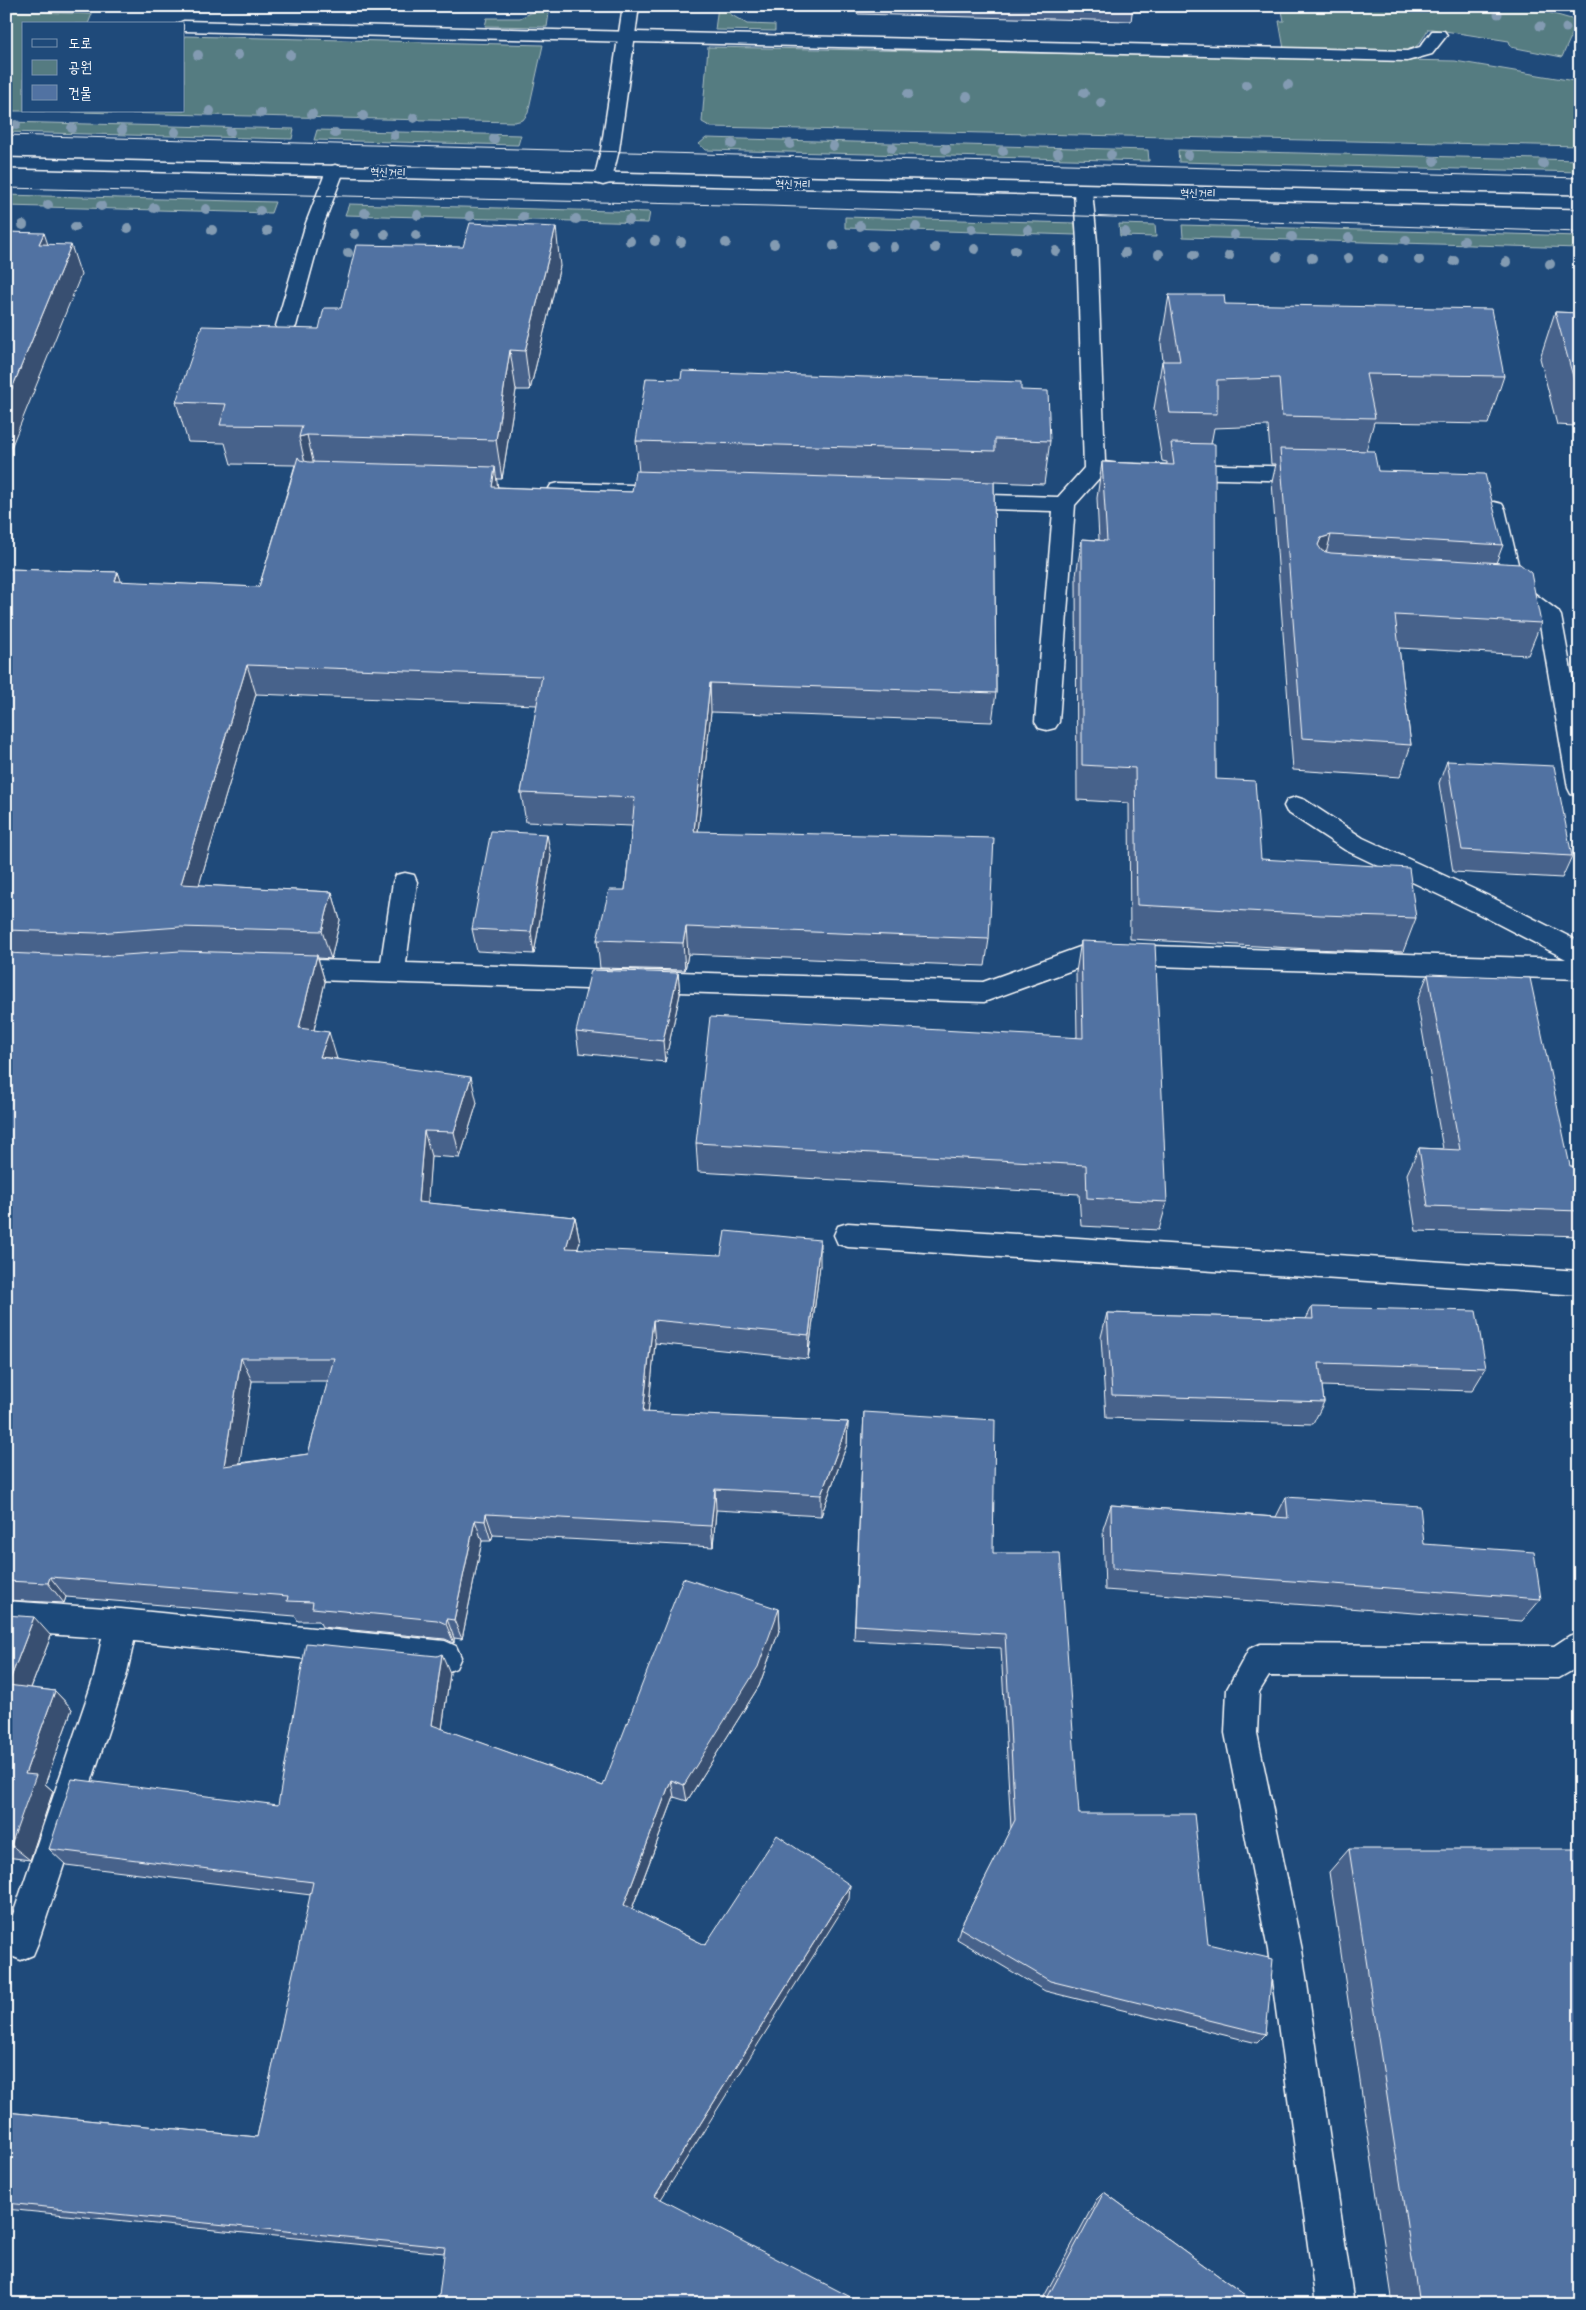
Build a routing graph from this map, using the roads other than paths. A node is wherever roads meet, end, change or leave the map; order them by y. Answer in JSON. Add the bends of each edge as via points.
{"nodes":[{"id":1,"x":631,"y":6,"type":"edge"},
{"id":2,"x":185,"y":26,"type":"edge"},
{"id":3,"x":1438,"y":35,"type":"dead end"},
{"id":4,"x":625,"y":37,"type":"junction"},
{"id":5,"x":6,"y":163,"type":"edge"},
{"id":6,"x":335,"y":171,"type":"junction"},
{"id":7,"x":603,"y":179,"type":"junction"},
{"id":8,"x":1083,"y":191,"type":"junction"},
{"id":9,"x":1580,"y":202,"type":"edge"},
{"id":10,"x":286,"y":326,"type":"edge"},
{"id":11,"x":1095,"y":469,"type":"junction"},
{"id":12,"x":1134,"y":470,"type":"edge"},
{"id":13,"x":1163,"y":471,"type":"edge"},
{"id":14,"x":1330,"y":474,"type":"edge"},
{"id":15,"x":535,"y":489,"type":"edge"},
{"id":16,"x":1490,"y":492,"type":"edge"},
{"id":17,"x":685,"y":493,"type":"edge"},
{"id":18,"x":934,"y":500,"type":"edge"},
{"id":19,"x":1064,"y":504,"type":"junction"},
{"id":20,"x":1484,"y":586,"type":"edge"},
{"id":21,"x":1513,"y":588,"type":"junction"},
{"id":22,"x":1047,"y":722,"type":"dead end"},
{"id":23,"x":1580,"y":788,"type":"edge"},
{"id":24,"x":1296,"y":806,"type":"dead end"},
{"id":25,"x":405,"y":882,"type":"dead end"},
{"id":26,"x":1580,"y":954,"type":"edge"},
{"id":27,"x":258,"y":968,"type":"edge"},
{"id":28,"x":1580,"y":969,"type":"edge"},
{"id":29,"x":392,"y":973,"type":"junction"},
{"id":30,"x":848,"y":1235,"type":"dead end"},
{"id":31,"x":1580,"y":1283,"type":"edge"},
{"id":32,"x":6,"y":1616,"type":"edge"},
{"id":33,"x":121,"y":1624,"type":"junction"},
{"id":34,"x":1580,"y":1647,"type":"edge"},
{"id":35,"x":445,"y":1657,"type":"edge"},
{"id":36,"x":21,"y":1943,"type":"dead end"},
{"id":37,"x":1335,"y":2304,"type":"edge"}],
"edges":[{"from":1,"to":4,"type":"street"},
{"from":2,"to":4,"type":"street"},
{"from":3,"to":4,"type":"street","via":[[1430,49],[1407,56]]},
{"from":4,"to":7,"type":"street"},
{"from":5,"to":6,"type":"street","name":"혁신거리"},
{"from":6,"to":7,"type":"street","name":"혁신거리"},
{"from":6,"to":10,"type":"street","via":[[315,223]]},
{"from":7,"to":8,"type":"street","name":"혁신거리"},
{"from":8,"to":9,"type":"street","name":"혁신거리"},
{"from":8,"to":11,"type":"street"},
{"from":11,"to":12,"type":"street"},
{"from":11,"to":19,"type":"street"},
{"from":13,"to":14,"type":"street"},
{"from":15,"to":17,"type":"street"},
{"from":16,"to":21,"type":"street"},
{"from":18,"to":19,"type":"street"},
{"from":19,"to":22,"type":"street"},
{"from":20,"to":21,"type":"street"},
{"from":21,"to":23,"type":"street","via":[[1550,616]]},
{"from":24,"to":26,"type":"street","via":[[1354,844]]},
{"from":25,"to":29,"type":"street"},
{"from":27,"to":29,"type":"street"},
{"from":28,"to":29,"type":"street","via":[[1088,954],[984,992]]},
{"from":30,"to":31,"type":"street"},
{"from":32,"to":33,"type":"street"},
{"from":33,"to":35,"type":"street"},
{"from":33,"to":36,"type":"street","via":[[110,1677]]},
{"from":34,"to":37,"type":"street","via":[[1558,1662],[1260,1660],[1242,1688],[1241,1733],[1285,1950]]}]}
